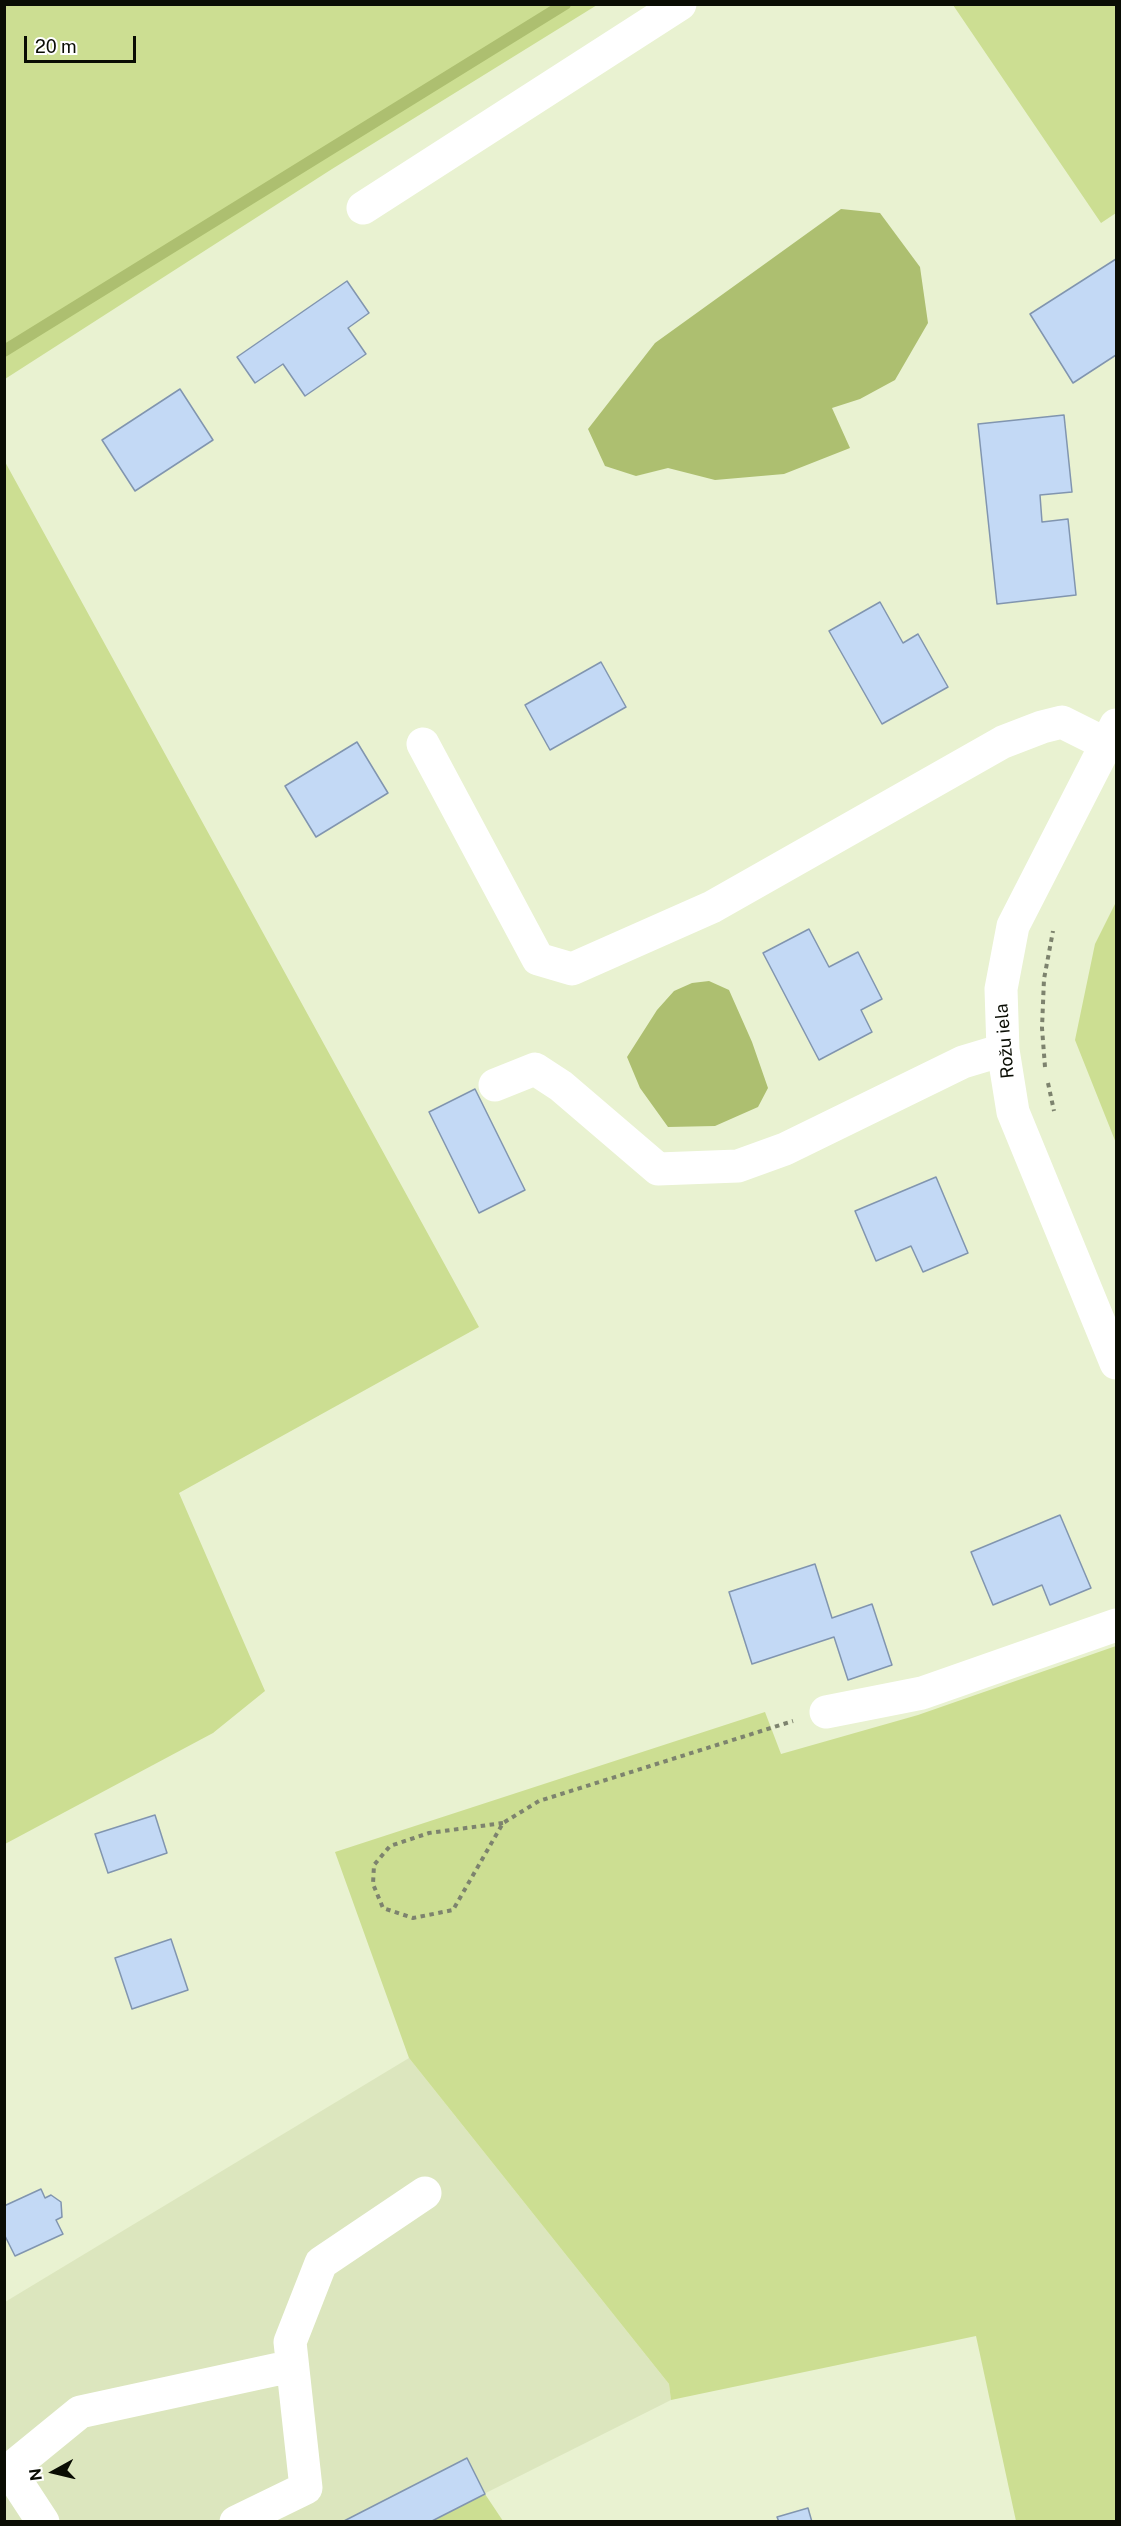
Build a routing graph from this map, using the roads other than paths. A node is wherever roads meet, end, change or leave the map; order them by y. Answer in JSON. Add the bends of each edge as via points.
{"nodes":[{"id":1,"x":681,"y":4,"type":"edge"},
{"id":2,"x":363,"y":208,"type":"dead end"},
{"id":3,"x":1111,"y":733,"type":"edge"},
{"id":4,"x":423,"y":744,"type":"dead end"},
{"id":5,"x":1003,"y":1050,"type":"junction"},
{"id":6,"x":495,"y":1085,"type":"dead end"},
{"id":7,"x":1116,"y":1363,"type":"edge"},
{"id":8,"x":1116,"y":1625,"type":"edge"},
{"id":9,"x":826,"y":1712,"type":"road end"},
{"id":10,"x":425,"y":2193,"type":"dead end"},
{"id":11,"x":292,"y":2366,"type":"junction"},
{"id":12,"x":7,"y":2470,"type":"edge"},
{"id":13,"x":43,"y":2522,"type":"edge"},
{"id":14,"x":236,"y":2522,"type":"edge"}],
"edges":[{"from":1,"to":2,"type":"street"},
{"from":3,"to":4,"type":"street","via":[[1062,722],[1003,742],[712,907],[572,969],[538,959]]},
{"from":3,"to":5,"type":"street","name":"Rožu iela","via":[[1013,926],[1001,989]]},
{"from":5,"to":6,"type":"street","via":[[963,1062],[785,1149],[738,1166],[658,1169],[561,1086],[535,1069]]},
{"from":5,"to":7,"type":"street","name":"Rožu iela","via":[[1013,1112]]},
{"from":8,"to":9,"type":"street","via":[[922,1693]]},
{"from":10,"to":11,"type":"street","via":[[321,2263],[290,2342]]},
{"from":11,"to":12,"type":"street","via":[[80,2412]]},
{"from":11,"to":14,"type":"street","via":[[306,2488]]},
{"from":12,"to":13,"type":"street"}]}
